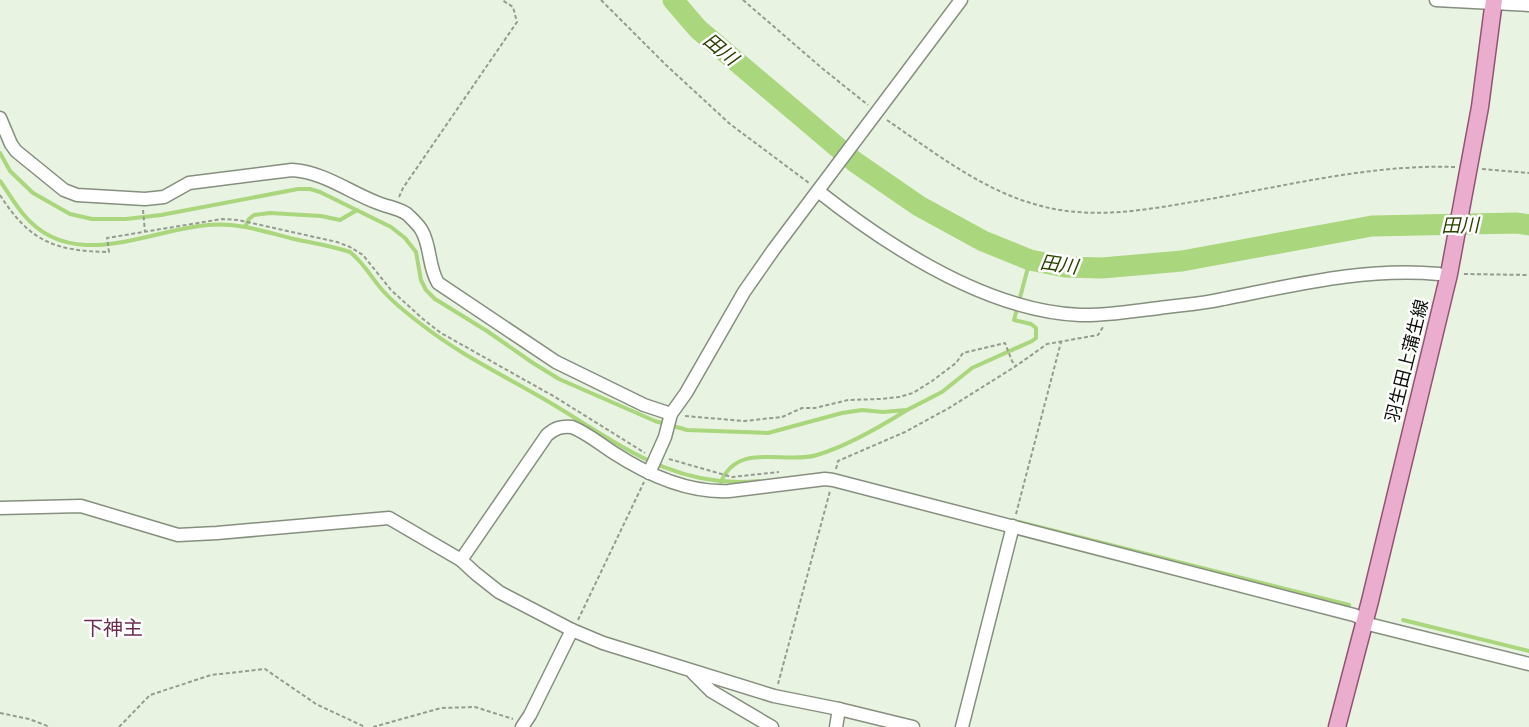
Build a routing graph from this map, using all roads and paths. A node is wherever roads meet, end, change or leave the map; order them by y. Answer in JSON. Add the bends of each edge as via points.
{"nodes":[{"id":1,"x":502,"y":0,"type":"edge"},
{"id":2,"x":601,"y":0,"type":"edge"},
{"id":3,"x":743,"y":0,"type":"edge"},
{"id":4,"x":962,"y":0,"type":"edge"},
{"id":5,"x":1436,"y":0,"type":"edge"},
{"id":6,"x":1494,"y":2,"type":"edge"},
{"id":7,"x":1529,"y":6,"type":"edge"},
{"id":8,"x":876,"y":114,"type":"junction"},
{"id":9,"x":0,"y":118,"type":"edge"},
{"id":10,"x":1469,"y":170,"type":"junction"},
{"id":11,"x":1529,"y":173,"type":"edge"},
{"id":12,"x":818,"y":188,"type":"junction"},
{"id":13,"x":0,"y":195,"type":"edge"},
{"id":14,"x":394,"y":208,"type":"junction"},
{"id":15,"x":143,"y":209,"type":"dead end"},
{"id":16,"x":145,"y":232,"type":"junction"},
{"id":17,"x":1449,"y":273,"type":"junction"},
{"id":18,"x":1529,"y":275,"type":"edge"},
{"id":19,"x":1104,"y":324,"type":"dead end"},
{"id":20,"x":1061,"y":341,"type":"junction"},
{"id":21,"x":1016,"y":366,"type":"junction"},
{"id":22,"x":670,"y":414,"type":"junction"},
{"id":23,"x":653,"y":464,"type":"junction"},
{"id":24,"x":729,"y":476,"type":"dead end"},
{"id":25,"x":832,"y":480,"type":"junction"},
{"id":26,"x":0,"y":508,"type":"edge"},
{"id":27,"x":1013,"y":526,"type":"junction"},
{"id":28,"x":461,"y":560,"type":"junction"},
{"id":29,"x":1364,"y":623,"type":"junction"},
{"id":30,"x":572,"y":630,"type":"junction"},
{"id":31,"x":1529,"y":664,"type":"edge"},
{"id":32,"x":692,"y":671,"type":"junction"},
{"id":33,"x":774,"y":696,"type":"junction"},
{"id":34,"x":839,"y":709,"type":"junction"},
{"id":35,"x":0,"y":713,"type":"edge"},
{"id":36,"x":524,"y":725,"type":"edge"},
{"id":37,"x":50,"y":727,"type":"edge"},
{"id":38,"x":119,"y":727,"type":"edge"},
{"id":39,"x":365,"y":727,"type":"edge"},
{"id":40,"x":373,"y":727,"type":"edge"},
{"id":41,"x":772,"y":727,"type":"edge"},
{"id":42,"x":836,"y":727,"type":"edge"},
{"id":43,"x":913,"y":727,"type":"edge"},
{"id":44,"x":962,"y":727,"type":"edge"},
{"id":45,"x":1337,"y":727,"type":"edge"}],
"edges":[{"from":1,"to":14,"type":"path","via":[[513,8],[517,22],[403,188]]},
{"from":2,"to":12,"type":"path","via":[[730,124]]},
{"from":3,"to":8,"type":"path"},
{"from":4,"to":8,"type":"street"},
{"from":5,"to":6,"type":"street"},
{"from":6,"to":7,"type":"street"},
{"from":6,"to":10,"type":"main road","name":"羽生田上蒲生線"},
{"from":8,"to":10,"type":"path","via":[[983,182],[1033,204],[1079,212],[1115,213],[1154,208],[1373,171],[1428,167]]},
{"from":8,"to":12,"type":"street"},
{"from":9,"to":14,"type":"street","via":[[16,151],[64,190],[77,195],[164,197],[189,183],[292,170],[326,178]]},
{"from":10,"to":11,"type":"path"},
{"from":10,"to":17,"type":"main road","name":"羽生田上蒲生線"},
{"from":12,"to":17,"type":"street","via":[[884,239],[951,278],[1005,300],[1080,315],[1219,300],[1364,274]]},
{"from":12,"to":22,"type":"street","via":[[744,292],[686,393]]},
{"from":13,"to":16,"type":"path","via":[[22,225],[55,246],[109,252],[107,238]]},
{"from":14,"to":22,"type":"street","via":[[406,214],[422,232],[438,282],[556,362],[644,405]]},
{"from":15,"to":16,"type":"path"},
{"from":16,"to":23,"type":"path","via":[[222,219],[238,220],[350,247],[363,256],[391,290],[441,333],[554,397],[649,456]]},
{"from":17,"to":18,"type":"path"},
{"from":17,"to":29,"type":"main road","name":"羽生田上蒲生線"},
{"from":19,"to":20,"type":"path","via":[[1098,335]]},
{"from":20,"to":21,"type":"path","via":[[1047,344]]},
{"from":20,"to":27,"type":"path"},
{"from":21,"to":22,"type":"path","via":[[1005,343],[963,353],[956,363],[913,393],[848,400],[802,408],[782,417],[744,421]]},
{"from":21,"to":25,"type":"path","via":[[905,432],[838,461]]},
{"from":22,"to":23,"type":"street","via":[[665,437]]},
{"from":23,"to":24,"type":"path"},
{"from":23,"to":25,"type":"street","via":[[694,488],[717,492]]},
{"from":23,"to":28,"type":"street","via":[[616,454],[572,426],[553,429]]},
{"from":23,"to":30,"type":"path"},
{"from":25,"to":27,"type":"street"},
{"from":25,"to":33,"type":"path"},
{"from":26,"to":28,"type":"street","via":[[81,506],[178,535],[389,518]]},
{"from":27,"to":29,"type":"street","via":[[1354,615]]},
{"from":27,"to":44,"type":"street"},
{"from":28,"to":30,"type":"street","via":[[499,592]]},
{"from":29,"to":31,"type":"street"},
{"from":29,"to":45,"type":"main road","name":"羽生田上蒲生線"},
{"from":30,"to":32,"type":"street"},
{"from":30,"to":36,"type":"street"},
{"from":32,"to":33,"type":"street"},
{"from":32,"to":41,"type":"street","via":[[712,692]]},
{"from":33,"to":34,"type":"street"},
{"from":34,"to":42,"type":"street"},
{"from":34,"to":43,"type":"street"},
{"from":35,"to":37,"type":"path"},
{"from":36,"to":40,"type":"path","via":[[475,706],[441,708]]},
{"from":38,"to":39,"type":"path","via":[[150,695],[211,675],[265,669],[316,704]]}]}
